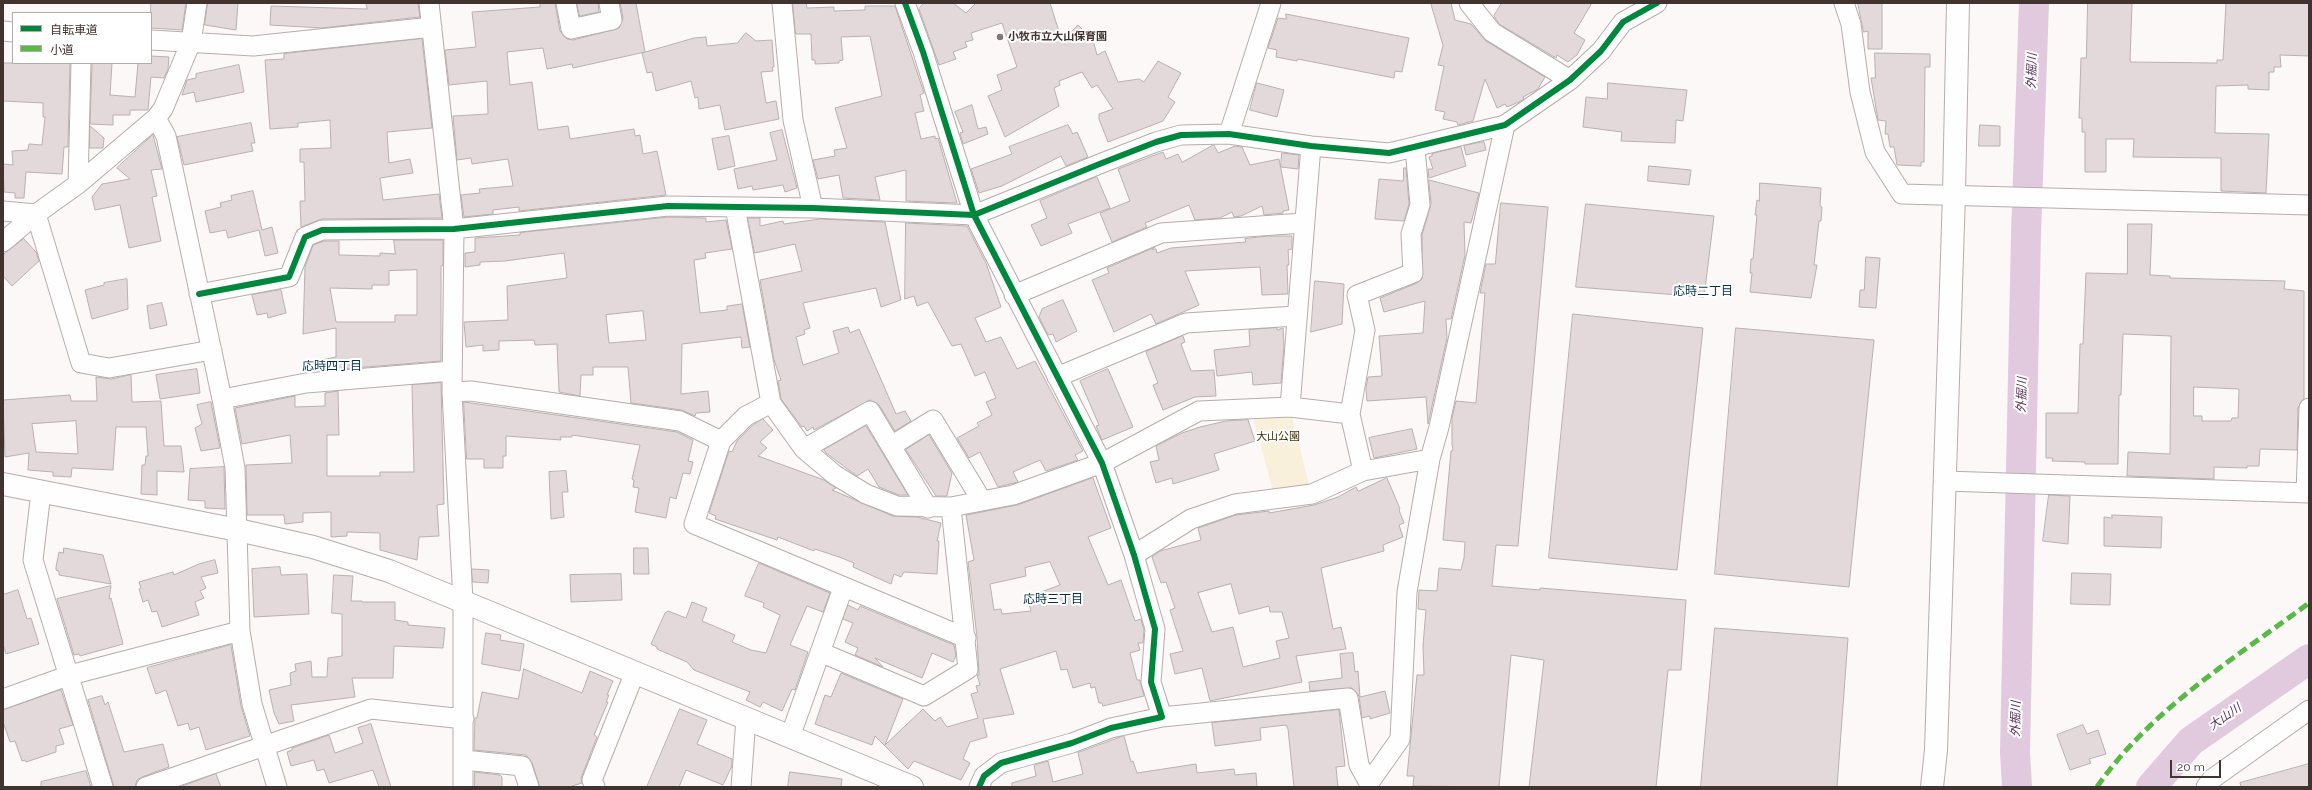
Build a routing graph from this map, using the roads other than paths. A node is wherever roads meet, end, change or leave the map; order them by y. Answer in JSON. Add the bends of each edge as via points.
{"nodes":[{"id":1,"x":197,"y":3,"type":"edge"},
{"id":2,"x":430,"y":3,"type":"edge"},
{"id":3,"x":566,"y":3,"type":"edge"},
{"id":4,"x":609,"y":3,"type":"edge"},
{"id":5,"x":782,"y":3,"type":"edge"},
{"id":6,"x":905,"y":3,"type":"edge"},
{"id":7,"x":1271,"y":3,"type":"edge"},
{"id":8,"x":1469,"y":3,"type":"edge"},
{"id":9,"x":1657,"y":3,"type":"edge"},
{"id":10,"x":1844,"y":3,"type":"edge"},
{"id":11,"x":1958,"y":3,"type":"edge"},
{"id":12,"x":432,"y":27,"type":"junction"},
{"id":13,"x":152,"y":40,"type":"edge"},
{"id":14,"x":191,"y":42,"type":"junction"},
{"id":15,"x":81,"y":64,"type":"edge"},
{"id":16,"x":1570,"y":80,"type":"junction"},
{"id":17,"x":156,"y":118,"type":"junction"},
{"id":18,"x":1505,"y":125,"type":"junction"},
{"id":19,"x":1229,"y":134,"type":"junction"},
{"id":20,"x":1311,"y":146,"type":"junction"},
{"id":21,"x":1415,"y":148,"type":"junction"},
{"id":22,"x":78,"y":184,"type":"junction"},
{"id":23,"x":1954,"y":194,"type":"junction"},
{"id":24,"x":2309,"y":205,"type":"edge"},
{"id":25,"x":735,"y":207,"type":"junction"},
{"id":26,"x":813,"y":208,"type":"junction"},
{"id":27,"x":3,"y":211,"type":"edge"},
{"id":28,"x":36,"y":214,"type":"junction"},
{"id":29,"x":974,"y":215,"type":"junction"},
{"id":30,"x":1303,"y":224,"type":"junction"},
{"id":31,"x":454,"y":229,"type":"junction"},
{"id":32,"x":3,"y":242,"type":"edge"},
{"id":33,"x":199,"y":294,"type":"junction"},
{"id":34,"x":1014,"y":295,"type":"junction"},
{"id":35,"x":1296,"y":316,"type":"junction"},
{"id":36,"x":212,"y":350,"type":"junction"},
{"id":37,"x":452,"y":371,"type":"junction"},
{"id":38,"x":1057,"y":376,"type":"junction"},
{"id":39,"x":452,"y":392,"type":"junction"},
{"id":40,"x":222,"y":398,"type":"junction"},
{"id":41,"x":772,"y":403,"type":"junction"},
{"id":42,"x":1290,"y":407,"type":"junction"},
{"id":43,"x":2309,"y":408,"type":"edge"},
{"id":44,"x":1350,"y":414,"type":"junction"},
{"id":45,"x":721,"y":440,"type":"junction"},
{"id":46,"x":891,"y":446,"type":"junction"},
{"id":47,"x":804,"y":448,"type":"junction"},
{"id":48,"x":1430,"y":459,"type":"junction"},
{"id":49,"x":1102,"y":463,"type":"junction"},
{"id":50,"x":1364,"y":471,"type":"junction"},
{"id":51,"x":1945,"y":481,"type":"junction"},
{"id":52,"x":3,"y":484,"type":"edge"},
{"id":53,"x":41,"y":492,"type":"junction"},
{"id":54,"x":2308,"y":493,"type":"edge"},
{"id":55,"x":982,"y":501,"type":"junction"},
{"id":56,"x":951,"y":507,"type":"junction"},
{"id":57,"x":928,"y":508,"type":"junction"},
{"id":58,"x":238,"y":530,"type":"junction"},
{"id":59,"x":1134,"y":555,"type":"junction"},
{"id":60,"x":843,"y":588,"type":"junction"},
{"id":61,"x":463,"y":601,"type":"junction"},
{"id":62,"x":240,"y":631,"type":"junction"},
{"id":63,"x":966,"y":638,"type":"junction"},
{"id":64,"x":820,"y":652,"type":"junction"},
{"id":65,"x":635,"y":672,"type":"junction"},
{"id":66,"x":70,"y":675,"type":"junction"},
{"id":67,"x":3,"y":699,"type":"edge"},
{"id":68,"x":2309,"y":710,"type":"edge"},
{"id":69,"x":1162,"y":717,"type":"junction"},
{"id":70,"x":746,"y":718,"type":"junction"},
{"id":71,"x":464,"y":719,"type":"junction"},
{"id":72,"x":790,"y":737,"type":"junction"},
{"id":73,"x":265,"y":745,"type":"junction"},
{"id":74,"x":464,"y":760,"type":"junction"},
{"id":75,"x":1369,"y":785,"type":"edge"},
{"id":76,"x":103,"y":787,"type":"edge"},
{"id":77,"x":146,"y":787,"type":"edge"},
{"id":78,"x":277,"y":787,"type":"edge"},
{"id":79,"x":463,"y":787,"type":"edge"},
{"id":80,"x":529,"y":787,"type":"edge"},
{"id":81,"x":594,"y":787,"type":"edge"},
{"id":82,"x":741,"y":787,"type":"edge"},
{"id":83,"x":912,"y":787,"type":"edge"},
{"id":84,"x":979,"y":787,"type":"edge"},
{"id":85,"x":1932,"y":787,"type":"edge"},
{"id":86,"x":2206,"y":787,"type":"edge"}],
"edges":[{"from":1,"to":14,"type":"street"},
{"from":2,"to":12,"type":"street"},
{"from":3,"to":4,"type":"street","via":[[571,29],[612,20]]},
{"from":5,"to":26,"type":"street","via":[[793,120]]},
{"from":6,"to":29,"type":"street"},
{"from":7,"to":19,"type":"street"},
{"from":8,"to":16,"type":"street","via":[[1492,32]]},
{"from":9,"to":16,"type":"street","via":[[1623,22],[1601,51]]},
{"from":10,"to":23,"type":"street","via":[[1851,24],[1860,92],[1875,152],[1902,194]]},
{"from":11,"to":23,"type":"street"},
{"from":12,"to":14,"type":"street","via":[[253,46]]},
{"from":12,"to":31,"type":"street"},
{"from":13,"to":14,"type":"street"},
{"from":14,"to":17,"type":"street","via":[[163,109]]},
{"from":15,"to":22,"type":"street"},
{"from":16,"to":18,"type":"street"},
{"from":17,"to":22,"type":"street"},
{"from":17,"to":33,"type":"street","via":[[166,136]]},
{"from":18,"to":21,"type":"street"},
{"from":18,"to":48,"type":"street"},
{"from":19,"to":20,"type":"street"},
{"from":19,"to":29,"type":"street","via":[[1181,135],[1156,142]]},
{"from":20,"to":21,"type":"street","via":[[1389,153]]},
{"from":20,"to":30,"type":"street"},
{"from":21,"to":44,"type":"street","via":[[1420,205],[1411,234],[1413,273],[1357,295],[1365,330]]},
{"from":22,"to":28,"type":"street"},
{"from":23,"to":24,"type":"street"},
{"from":23,"to":51,"type":"street"},
{"from":25,"to":26,"type":"street"},
{"from":25,"to":31,"type":"street","via":[[668,206]]},
{"from":25,"to":41,"type":"street"},
{"from":26,"to":29,"type":"street"},
{"from":27,"to":28,"type":"street"},
{"from":28,"to":32,"type":"street"},
{"from":28,"to":36,"type":"street","via":[[81,363],[108,368]]},
{"from":29,"to":34,"type":"street"},
{"from":30,"to":34,"type":"street","via":[[1161,233]]},
{"from":30,"to":35,"type":"street"},
{"from":31,"to":33,"type":"street","via":[[322,230],[305,237],[289,277]]},
{"from":31,"to":37,"type":"street"},
{"from":33,"to":36,"type":"street"},
{"from":34,"to":38,"type":"street"},
{"from":35,"to":38,"type":"street","via":[[1186,323]]},
{"from":35,"to":42,"type":"street"},
{"from":36,"to":40,"type":"street"},
{"from":37,"to":39,"type":"street"},
{"from":37,"to":40,"type":"street","via":[[306,383]]},
{"from":38,"to":49,"type":"street"},
{"from":39,"to":45,"type":"street","via":[[479,392],[680,421]]},
{"from":39,"to":61,"type":"street"},
{"from":40,"to":58,"type":"street","via":[[234,468]]},
{"from":41,"to":45,"type":"street","via":[[746,416]]},
{"from":41,"to":47,"type":"street"},
{"from":42,"to":44,"type":"street"},
{"from":42,"to":49,"type":"street","via":[[1199,411]]},
{"from":43,"to":54,"type":"street"},
{"from":44,"to":50,"type":"street"},
{"from":45,"to":60,"type":"street","via":[[694,524]]},
{"from":46,"to":47,"type":"street","via":[[870,411]]},
{"from":46,"to":55,"type":"street","via":[[933,420]]},
{"from":46,"to":57,"type":"street"},
{"from":47,"to":57,"type":"street","via":[[835,475],[866,494],[897,506]]},
{"from":48,"to":50,"type":"street"},
{"from":48,"to":75,"type":"street","via":[[1407,592],[1400,739]]},
{"from":49,"to":55,"type":"street","via":[[1013,495]]},
{"from":49,"to":59,"type":"street"},
{"from":50,"to":59,"type":"street","via":[[1312,494],[1235,504],[1191,519]]},
{"from":51,"to":54,"type":"street"},
{"from":51,"to":85,"type":"street","via":[[1936,750]]},
{"from":52,"to":53,"type":"street"},
{"from":53,"to":58,"type":"street"},
{"from":53,"to":66,"type":"street","via":[[33,560]]},
{"from":55,"to":56,"type":"street"},
{"from":56,"to":57,"type":"street"},
{"from":56,"to":63,"type":"street"},
{"from":58,"to":61,"type":"street","via":[[328,552],[389,571]]},
{"from":58,"to":62,"type":"street"},
{"from":59,"to":69,"type":"street","via":[[1155,629],[1151,682]]},
{"from":60,"to":63,"type":"street"},
{"from":60,"to":64,"type":"street"},
{"from":61,"to":65,"type":"street"},
{"from":61,"to":71,"type":"street"},
{"from":62,"to":66,"type":"street"},
{"from":62,"to":73,"type":"street","via":[[252,704]]},
{"from":63,"to":64,"type":"street","via":[[968,669],[924,696]]},
{"from":64,"to":72,"type":"street"},
{"from":65,"to":70,"type":"street"},
{"from":65,"to":81,"type":"street","via":[[592,780]]},
{"from":66,"to":67,"type":"street"},
{"from":66,"to":76,"type":"street"},
{"from":68,"to":86,"type":"street","via":[[2212,779]]},
{"from":69,"to":75,"type":"street","via":[[1348,698],[1359,765]]},
{"from":69,"to":84,"type":"street","via":[[1111,728],[1072,743],[1001,763],[984,776]]},
{"from":70,"to":72,"type":"street"},
{"from":70,"to":82,"type":"street"},
{"from":71,"to":73,"type":"street","via":[[371,709]]},
{"from":71,"to":74,"type":"street"},
{"from":72,"to":83,"type":"street"},
{"from":73,"to":77,"type":"street"},
{"from":73,"to":78,"type":"street"},
{"from":74,"to":79,"type":"street"},
{"from":74,"to":80,"type":"street","via":[[522,766]]}]}
